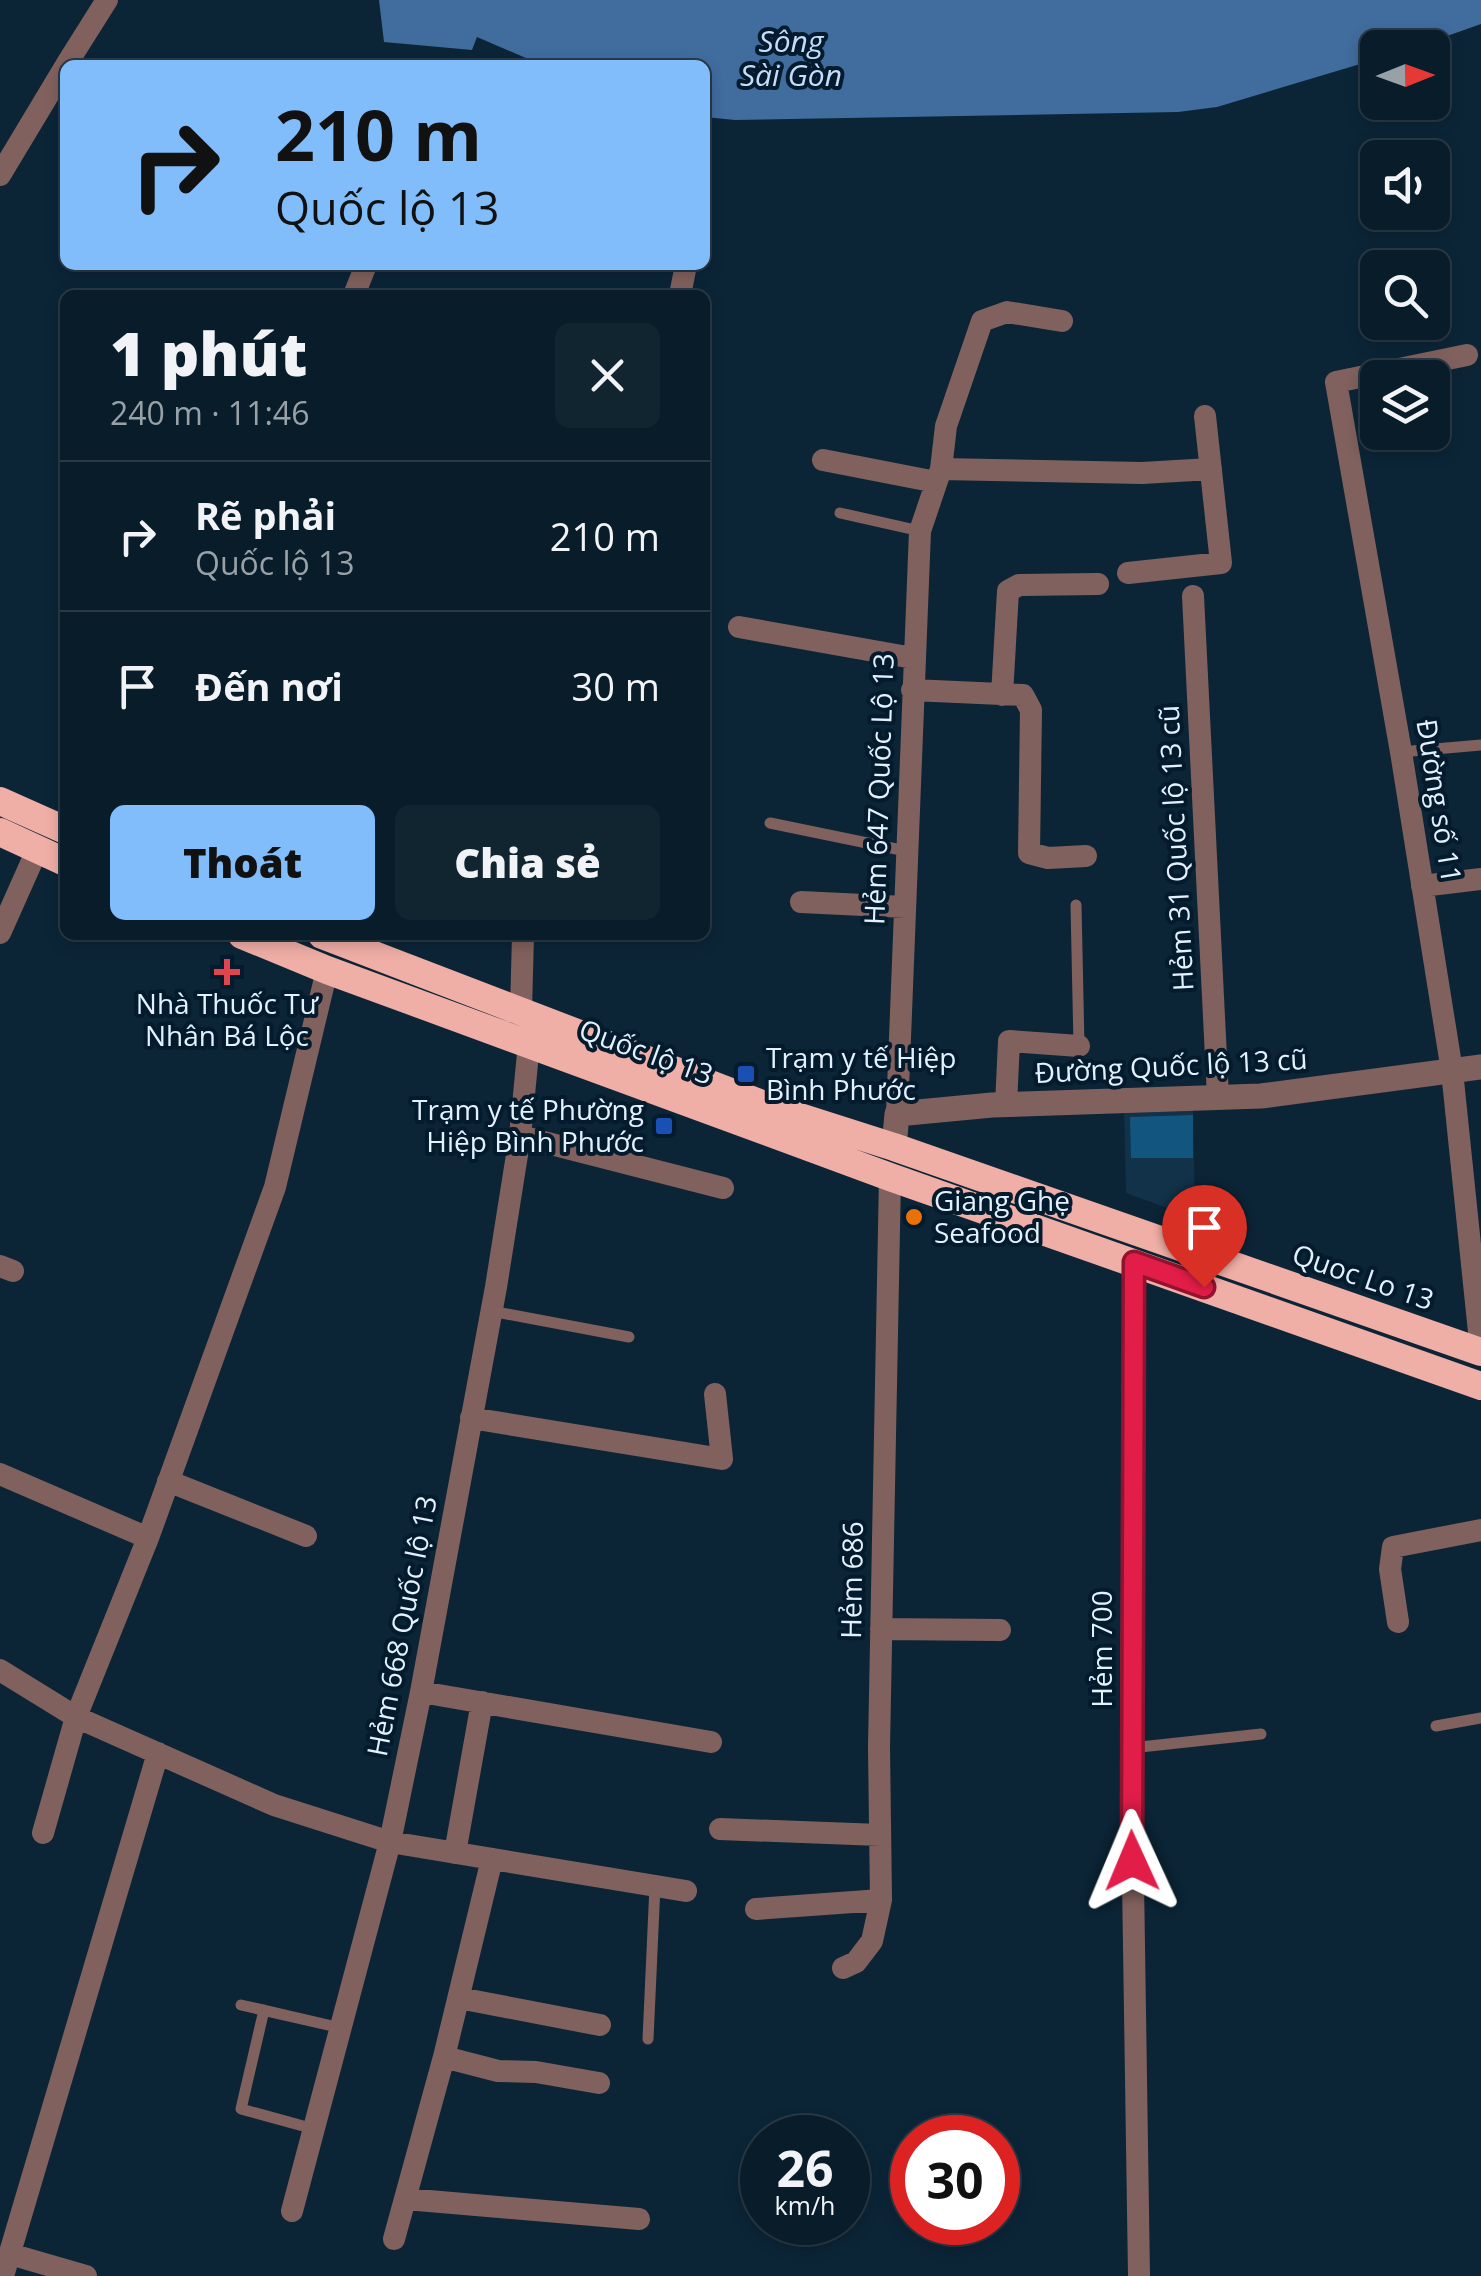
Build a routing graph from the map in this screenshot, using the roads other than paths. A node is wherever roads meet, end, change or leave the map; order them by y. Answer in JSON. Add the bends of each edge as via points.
{"nodes":[{"id":1,"x":100,"y":2,"type":"edge"},
{"id":2,"x":69,"y":60,"type":"edge"},
{"id":3,"x":60,"y":74,"type":"edge"},
{"id":4,"x":6,"y":149,"type":"edge"},
{"id":5,"x":0,"y":175,"type":"edge"},
{"id":6,"x":1062,"y":322,"type":"dead end"},
{"id":7,"x":1466,"y":355,"type":"dead end"},
{"id":8,"x":1204,"y":416,"type":"dead end"},
{"id":9,"x":824,"y":460,"type":"dead end"},
{"id":10,"x":1211,"y":469,"type":"junction"},
{"id":11,"x":938,"y":476,"type":"junction"},
{"id":12,"x":840,"y":512,"type":"dead end"},
{"id":13,"x":920,"y":531,"type":"junction"},
{"id":14,"x":1128,"y":573,"type":"dead end"},
{"id":15,"x":1098,"y":584,"type":"dead end"},
{"id":16,"x":1193,"y":596,"type":"dead end"},
{"id":17,"x":738,"y":627,"type":"dead end"},
{"id":18,"x":913,"y":658,"type":"junction"},
{"id":19,"x":912,"y":690,"type":"junction"},
{"id":20,"x":1002,"y":694,"type":"junction"},
{"id":21,"x":1481,"y":744,"type":"edge"},
{"id":22,"x":1401,"y":752,"type":"junction"},
{"id":23,"x":0,"y":801,"type":"edge"},
{"id":24,"x":770,"y":823,"type":"dead end"},
{"id":25,"x":60,"y":828,"type":"edge"},
{"id":26,"x":0,"y":832,"type":"edge"},
{"id":27,"x":37,"y":850,"type":"junction"},
{"id":28,"x":906,"y":851,"type":"junction"},
{"id":29,"x":1086,"y":856,"type":"dead end"},
{"id":30,"x":60,"y":860,"type":"edge"},
{"id":31,"x":1481,"y":879,"type":"edge"},
{"id":32,"x":1422,"y":886,"type":"junction"},
{"id":33,"x":801,"y":902,"type":"dead end"},
{"id":34,"x":1076,"y":905,"type":"dead end"},
{"id":35,"x":905,"y":907,"type":"junction"},
{"id":36,"x":0,"y":933,"type":"edge"},
{"id":37,"x":254,"y":940,"type":"edge"},
{"id":38,"x":335,"y":940,"type":"edge"},
{"id":39,"x":524,"y":940,"type":"edge"},
{"id":40,"x":326,"y":970,"type":"junction"},
{"id":41,"x":521,"y":1010,"type":"junction"},
{"id":42,"x":528,"y":1043,"type":"junction"},
{"id":43,"x":1079,"y":1046,"type":"joint"},
{"id":44,"x":1481,"y":1067,"type":"edge"},
{"id":45,"x":1452,"y":1070,"type":"junction"},
{"id":46,"x":1218,"y":1097,"type":"junction"},
{"id":47,"x":1006,"y":1104,"type":"junction"},
{"id":48,"x":897,"y":1114,"type":"junction"},
{"id":49,"x":520,"y":1136,"type":"junction"},
{"id":50,"x":894,"y":1147,"type":"junction"},
{"id":51,"x":890,"y":1178,"type":"junction"},
{"id":52,"x":724,"y":1188,"type":"dead end"},
{"id":53,"x":1134,"y":1262,"type":"junction"},
{"id":54,"x":491,"y":1311,"type":"junction"},
{"id":55,"x":630,"y":1337,"type":"dead end"},
{"id":56,"x":1481,"y":1351,"type":"edge"},
{"id":57,"x":1481,"y":1386,"type":"edge"},
{"id":58,"x":715,"y":1394,"type":"dead end"},
{"id":59,"x":472,"y":1418,"type":"junction"},
{"id":60,"x":0,"y":1474,"type":"edge"},
{"id":61,"x":168,"y":1482,"type":"junction"},
{"id":62,"x":1481,"y":1530,"type":"edge"},
{"id":63,"x":306,"y":1536,"type":"dead end"},
{"id":64,"x":148,"y":1538,"type":"junction"},
{"id":65,"x":1398,"y":1622,"type":"dead end"},
{"id":66,"x":881,"y":1629,"type":"junction"},
{"id":67,"x":1000,"y":1630,"type":"dead end"},
{"id":68,"x":0,"y":1670,"type":"edge"},
{"id":69,"x":421,"y":1692,"type":"junction"},
{"id":70,"x":482,"y":1702,"type":"junction"},
{"id":71,"x":76,"y":1717,"type":"junction"},
{"id":72,"x":1481,"y":1718,"type":"edge"},
{"id":73,"x":1436,"y":1726,"type":"dead end"},
{"id":74,"x":1261,"y":1734,"type":"dead end"},
{"id":75,"x":711,"y":1742,"type":"dead end"},
{"id":76,"x":1131,"y":1748,"type":"junction"},
{"id":77,"x":158,"y":1753,"type":"junction"},
{"id":78,"x":720,"y":1830,"type":"dead end"},
{"id":79,"x":43,"y":1833,"type":"dead end"},
{"id":80,"x":880,"y":1835,"type":"junction"},
{"id":81,"x":390,"y":1842,"type":"junction"},
{"id":82,"x":455,"y":1853,"type":"junction"},
{"id":83,"x":492,"y":1859,"type":"junction"},
{"id":84,"x":655,"y":1886,"type":"junction"},
{"id":85,"x":686,"y":1891,"type":"dead end"},
{"id":86,"x":881,"y":1900,"type":"junction"},
{"id":87,"x":756,"y":1909,"type":"dead end"},
{"id":88,"x":843,"y":1968,"type":"dead end"},
{"id":89,"x":459,"y":1998,"type":"junction"},
{"id":90,"x":241,"y":2005,"type":"dead end"},
{"id":91,"x":264,"y":2010,"type":"junction"},
{"id":92,"x":600,"y":2024,"type":"dead end"},
{"id":93,"x":340,"y":2028,"type":"junction"},
{"id":94,"x":648,"y":2038,"type":"dead end"},
{"id":95,"x":444,"y":2057,"type":"junction"},
{"id":96,"x":598,"y":2083,"type":"dead end"},
{"id":97,"x":314,"y":2129,"type":"junction"},
{"id":98,"x":406,"y":2199,"type":"junction"},
{"id":99,"x":292,"y":2211,"type":"dead end"},
{"id":100,"x":639,"y":2219,"type":"dead end"},
{"id":101,"x":394,"y":2238,"type":"dead end"},
{"id":102,"x":6,"y":2265,"type":"edge"},
{"id":103,"x":86,"y":2276,"type":"edge"},
{"id":104,"x":1138,"y":2276,"type":"edge"}],
"edges":[{"from":1,"to":2,"type":"street"},
{"from":3,"to":4,"type":"street"},
{"from":4,"to":5,"type":"street"},
{"from":6,"to":11,"type":"street","name":"Hẻm 647 Quốc Lộ 13","via":[[1007,312],[982,321],[946,426]]},
{"from":7,"to":22,"type":"street","name":"Đường số 11","via":[[1336,382]]},
{"from":8,"to":10,"type":"street"},
{"from":9,"to":11,"type":"street"},
{"from":10,"to":11,"type":"street"},
{"from":10,"to":14,"type":"street","via":[[1220,563]]},
{"from":11,"to":13,"type":"street","name":"Hẻm 647 Quốc Lộ 13"},
{"from":12,"to":13,"type":"lane"},
{"from":13,"to":18,"type":"street","name":"Hẻm 647 Quốc Lộ 13"},
{"from":15,"to":20,"type":"street","via":[[1008,591]]},
{"from":16,"to":46,"type":"street","name":"Hẻm 31 Quốc lộ 13 cũ"},
{"from":17,"to":18,"type":"street"},
{"from":18,"to":19,"type":"street","name":"Hẻm 647 Quốc Lộ 13"},
{"from":19,"to":20,"type":"street"},
{"from":19,"to":28,"type":"street","name":"Hẻm 647 Quốc Lộ 13"},
{"from":20,"to":29,"type":"street","via":[[1023,696],[1031,710],[1029,852]]},
{"from":21,"to":22,"type":"lane"},
{"from":22,"to":32,"type":"street","name":"Đường số 11"},
{"from":23,"to":25,"type":"highway"},
{"from":24,"to":28,"type":"lane"},
{"from":26,"to":27,"type":"highway"},
{"from":27,"to":30,"type":"highway"},
{"from":27,"to":36,"type":"street"},
{"from":28,"to":35,"type":"street","name":"Hẻm 647 Quốc Lộ 13"},
{"from":31,"to":32,"type":"street"},
{"from":32,"to":45,"type":"street","name":"Đường số 11"},
{"from":33,"to":35,"type":"street"},
{"from":34,"to":43,"type":"lane"},
{"from":35,"to":48,"type":"street","name":"Hẻm 647 Quốc Lộ 13"},
{"from":37,"to":40,"type":"highway","name":"Quốc lộ 13"},
{"from":38,"to":41,"type":"highway","name":"Quoc Lo 13"},
{"from":39,"to":41,"type":"street"},
{"from":40,"to":42,"type":"highway","name":"Quốc lộ 13"},
{"from":40,"to":61,"type":"street","via":[[275,1186]]},
{"from":41,"to":50,"type":"highway","name":"Quoc Lo 13","via":[[775,1109]]},
{"from":42,"to":49,"type":"street","name":"Hẻm 668 Quốc lộ 13"},
{"from":42,"to":51,"type":"highway","name":"Quốc lộ 13"},
{"from":43,"to":47,"type":"street","via":[[1009,1040]]},
{"from":44,"to":45,"type":"street","name":"Đường Quốc lộ 13 cũ"},
{"from":45,"to":46,"type":"street","name":"Đường Quốc lộ 13 cũ"},
{"from":45,"to":56,"type":"street","name":"Đường số 11"},
{"from":46,"to":47,"type":"street","name":"Đường Quốc lộ 13 cũ"},
{"from":47,"to":48,"type":"street","name":"Đường Quốc lộ 13 cũ"},
{"from":48,"to":50,"type":"street"},
{"from":49,"to":52,"type":"street"},
{"from":49,"to":54,"type":"street","name":"Hẻm 668 Quốc lộ 13"},
{"from":50,"to":51,"type":"highway"},
{"from":50,"to":56,"type":"highway","name":"Quoc Lo 13"},
{"from":51,"to":53,"type":"highway","name":"Quốc lộ 13"},
{"from":51,"to":66,"type":"street","name":"Hẻm 686"},
{"from":53,"to":57,"type":"highway","name":"Quốc lộ 13"},
{"from":53,"to":76,"type":"street","name":"Hẻm 700"},
{"from":54,"to":55,"type":"lane"},
{"from":54,"to":59,"type":"street","name":"Hẻm 668 Quốc lộ 13"},
{"from":58,"to":59,"type":"street","via":[[722,1460]]},
{"from":59,"to":69,"type":"street","name":"Hẻm 668 Quốc lộ 13"},
{"from":60,"to":64,"type":"street"},
{"from":61,"to":63,"type":"street"},
{"from":61,"to":64,"type":"street"},
{"from":62,"to":65,"type":"street","via":[[1393,1547]]},
{"from":64,"to":71,"type":"street"},
{"from":66,"to":67,"type":"street"},
{"from":66,"to":80,"type":"street","name":"Hẻm 686"},
{"from":68,"to":71,"type":"street"},
{"from":69,"to":70,"type":"street"},
{"from":69,"to":81,"type":"street","name":"Hẻm 668 Quốc lộ 13"},
{"from":70,"to":75,"type":"street"},
{"from":70,"to":82,"type":"street"},
{"from":71,"to":77,"type":"street"},
{"from":71,"to":79,"type":"street"},
{"from":72,"to":73,"type":"lane"},
{"from":74,"to":76,"type":"lane"},
{"from":76,"to":104,"type":"street","name":"Hẻm 700"},
{"from":77,"to":81,"type":"street","via":[[274,1805]]},
{"from":77,"to":102,"type":"street"},
{"from":78,"to":80,"type":"street"},
{"from":80,"to":86,"type":"street","name":"Hẻm 686"},
{"from":81,"to":82,"type":"street"},
{"from":81,"to":93,"type":"street","name":"Hẻm 668 Quốc lộ 13"},
{"from":82,"to":83,"type":"street"},
{"from":83,"to":84,"type":"street"},
{"from":83,"to":89,"type":"street"},
{"from":84,"to":85,"type":"street"},
{"from":84,"to":94,"type":"lane"},
{"from":86,"to":87,"type":"street"},
{"from":86,"to":88,"type":"street","name":"Hẻm 686","via":[[872,1941]]},
{"from":89,"to":92,"type":"street"},
{"from":89,"to":95,"type":"street"},
{"from":90,"to":91,"type":"lane"},
{"from":91,"to":93,"type":"lane"},
{"from":91,"to":97,"type":"lane","via":[[241,2108]]},
{"from":93,"to":97,"type":"street","name":"Hẻm 668 Quốc lộ 13"},
{"from":95,"to":96,"type":"street"},
{"from":95,"to":98,"type":"street"},
{"from":97,"to":99,"type":"street","name":"Hẻm 668 Quốc lộ 13"},
{"from":98,"to":100,"type":"street"},
{"from":98,"to":101,"type":"street"},
{"from":102,"to":103,"type":"street"}]}
